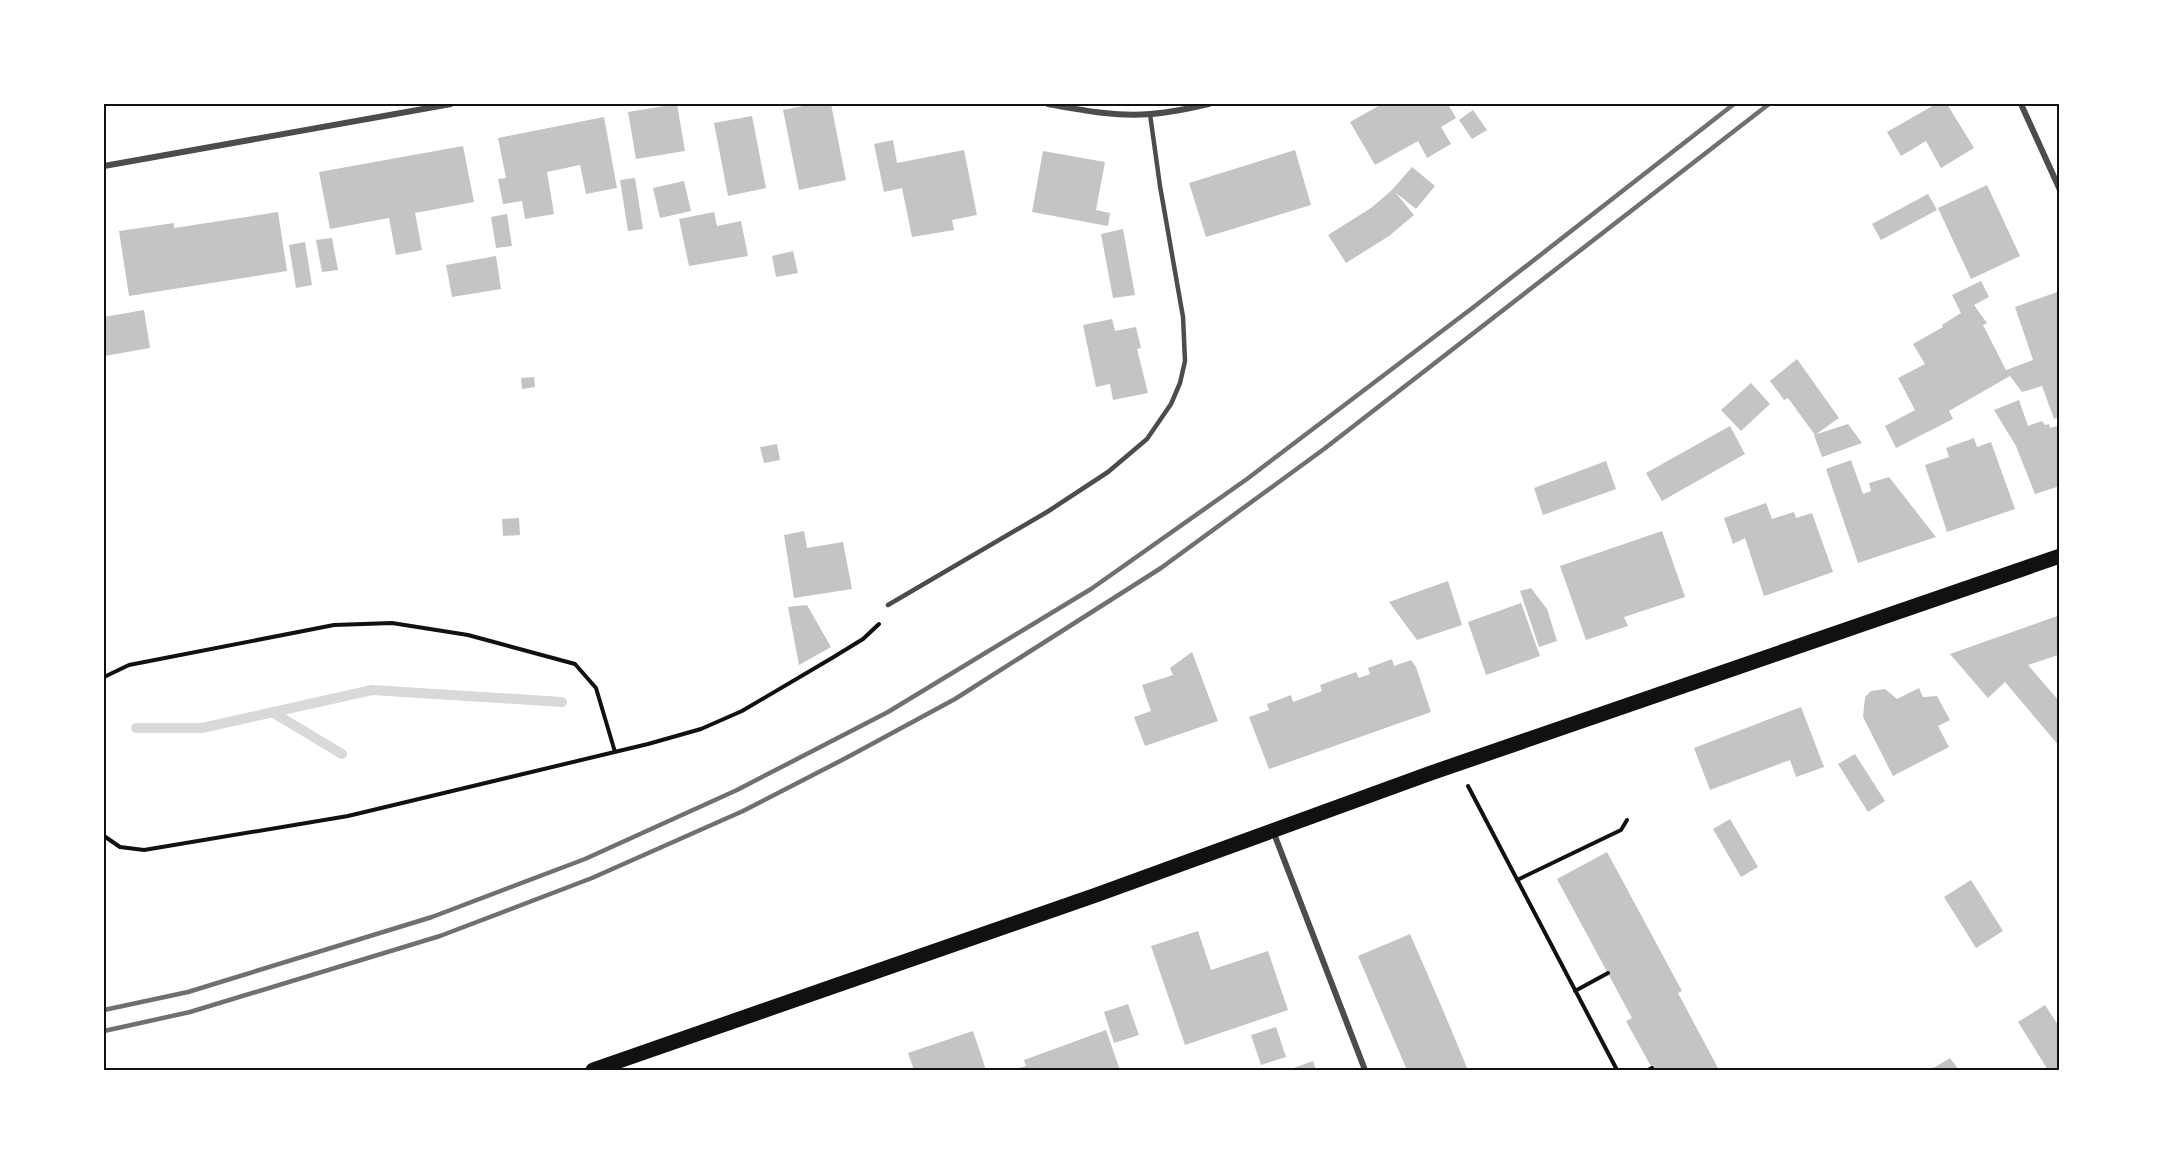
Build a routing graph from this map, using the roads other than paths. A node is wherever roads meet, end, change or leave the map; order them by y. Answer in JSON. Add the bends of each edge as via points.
{"nodes":[{"id":1,"x":451,"y":104,"type":"edge"},
{"id":2,"x":1048,"y":104,"type":"edge"},
{"id":3,"x":1209,"y":104,"type":"edge"},
{"id":4,"x":2021,"y":104,"type":"edge"},
{"id":5,"x":1150,"y":114,"type":"junction"},
{"id":6,"x":104,"y":166,"type":"edge"},
{"id":7,"x":2060,"y":190,"type":"edge"},
{"id":8,"x":2060,"y":556,"type":"edge"},
{"id":9,"x":888,"y":605,"type":"road end"},
{"id":10,"x":1273,"y":831,"type":"junction"},
{"id":11,"x":593,"y":1071,"type":"edge"},
{"id":12,"x":1365,"y":1071,"type":"edge"}],
"edges":[{"from":1,"to":6,"type":"street"},
{"from":2,"to":5,"type":"street"},
{"from":3,"to":5,"type":"street"},
{"from":4,"to":7,"type":"street"},
{"from":5,"to":9,"type":"lane","via":[[1183,317],[1185,361],[1172,404],[1147,440],[1108,472]]},
{"from":8,"to":10,"type":"main road"},
{"from":10,"to":11,"type":"main road"},
{"from":10,"to":12,"type":"street"}]}
